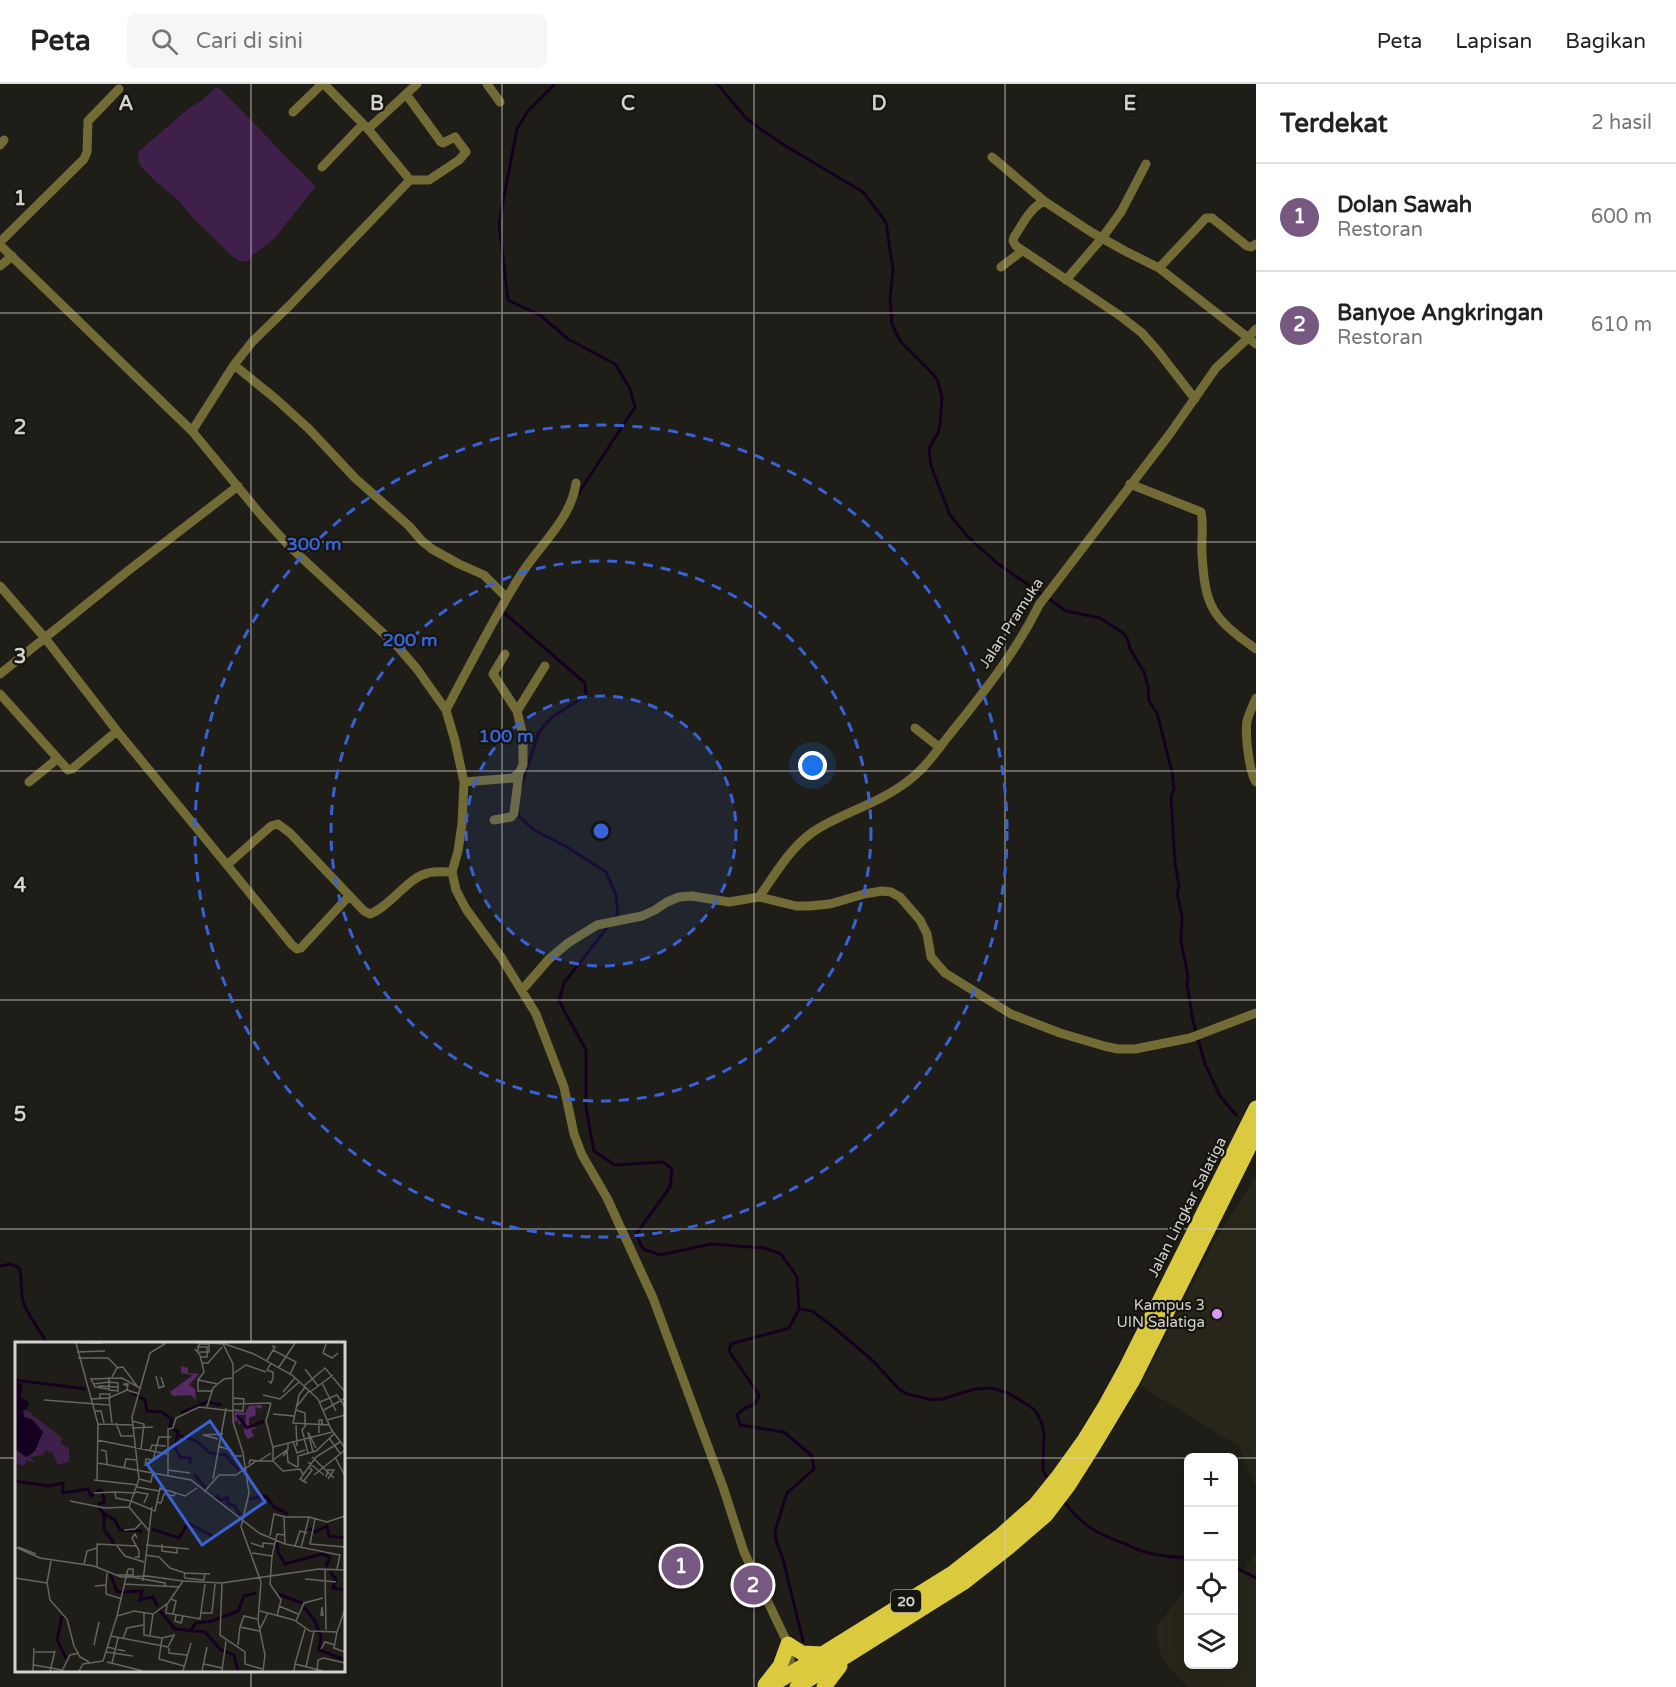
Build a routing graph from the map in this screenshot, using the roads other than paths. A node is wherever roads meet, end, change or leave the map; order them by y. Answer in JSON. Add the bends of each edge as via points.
{"nodes":[{"id":1,"x":323,"y":84,"type":"edge"},
{"id":2,"x":417,"y":84,"type":"edge"},
{"id":3,"x":487,"y":84,"type":"edge"},
{"id":4,"x":120,"y":86,"type":"edge"},
{"id":5,"x":406,"y":94,"type":"junction"},
{"id":6,"x":500,"y":102,"type":"dead end"},
{"id":7,"x":293,"y":112,"type":"dead end"},
{"id":8,"x":366,"y":127,"type":"junction"},
{"id":9,"x":992,"y":157,"type":"dead end"},
{"id":10,"x":1146,"y":164,"type":"dead end"},
{"id":11,"x":322,"y":167,"type":"dead end"},
{"id":12,"x":410,"y":180,"type":"junction"},
{"id":13,"x":1044,"y":201,"type":"junction"},
{"id":14,"x":1102,"y":238,"type":"junction"},
{"id":15,"x":0,"y":244,"type":"edge"},
{"id":16,"x":1256,"y":244,"type":"edge"},
{"id":17,"x":1023,"y":250,"type":"junction"},
{"id":18,"x":12,"y":256,"type":"junction"},
{"id":19,"x":0,"y":266,"type":"edge"},
{"id":20,"x":1001,"y":267,"type":"dead end"},
{"id":21,"x":1159,"y":268,"type":"junction"},
{"id":22,"x":1066,"y":280,"type":"junction"},
{"id":23,"x":1256,"y":329,"type":"edge"},
{"id":24,"x":1252,"y":341,"type":"edge"},
{"id":25,"x":234,"y":365,"type":"junction"},
{"id":26,"x":1195,"y":399,"type":"junction"},
{"id":27,"x":192,"y":431,"type":"junction"},
{"id":28,"x":576,"y":483,"type":"dead end"},
{"id":29,"x":1130,"y":484,"type":"junction"},
{"id":30,"x":238,"y":486,"type":"junction"},
{"id":31,"x":0,"y":586,"type":"edge"},
{"id":32,"x":507,"y":598,"type":"junction"},
{"id":33,"x":45,"y":638,"type":"junction"},
{"id":34,"x":1256,"y":649,"type":"edge"},
{"id":35,"x":505,"y":654,"type":"dead end"},
{"id":36,"x":545,"y":666,"type":"dead end"},
{"id":37,"x":0,"y":674,"type":"edge"},
{"id":38,"x":0,"y":694,"type":"edge"},
{"id":39,"x":1256,"y":698,"type":"edge"},
{"id":40,"x":446,"y":710,"type":"junction"},
{"id":41,"x":517,"y":711,"type":"junction"},
{"id":42,"x":915,"y":728,"type":"dead end"},
{"id":43,"x":117,"y":731,"type":"junction"},
{"id":44,"x":939,"y":747,"type":"junction"},
{"id":45,"x":57,"y":759,"type":"junction"},
{"id":46,"x":519,"y":773,"type":"junction"},
{"id":47,"x":29,"y":782,"type":"dead end"},
{"id":48,"x":464,"y":782,"type":"junction"},
{"id":49,"x":1256,"y":782,"type":"edge"},
{"id":50,"x":494,"y":820,"type":"dead end"},
{"id":51,"x":227,"y":866,"type":"junction"},
{"id":52,"x":452,"y":872,"type":"junction"},
{"id":53,"x":349,"y":896,"type":"junction"},
{"id":54,"x":759,"y":897,"type":"junction"},
{"id":55,"x":522,"y":990,"type":"junction"},
{"id":56,"x":1256,"y":1013,"type":"edge"},
{"id":57,"x":1256,"y":1108,"type":"edge"},
{"id":58,"x":1256,"y":1133,"type":"edge"},
{"id":59,"x":1062,"y":1482,"type":"junction"},
{"id":60,"x":1005,"y":1541,"type":"junction"},
{"id":61,"x":788,"y":1644,"type":"junction"},
{"id":62,"x":822,"y":1654,"type":"junction"},
{"id":63,"x":849,"y":1654,"type":"junction"},
{"id":64,"x":796,"y":1683,"type":"edge"},
{"id":65,"x":763,"y":1687,"type":"edge"},
{"id":66,"x":769,"y":1687,"type":"edge"},
{"id":67,"x":824,"y":1687,"type":"edge"}],
"edges":[{"from":1,"to":7,"type":"street"},
{"from":1,"to":8,"type":"street"},
{"from":2,"to":5,"type":"street"},
{"from":3,"to":6,"type":"street"},
{"from":4,"to":15,"type":"street","via":[[88,122],[84,159]]},
{"from":5,"to":8,"type":"street"},
{"from":5,"to":12,"type":"street","via":[[441,142],[455,137],[466,151],[429,180]]},
{"from":8,"to":11,"type":"street"},
{"from":8,"to":12,"type":"street"},
{"from":9,"to":13,"type":"street"},
{"from":10,"to":14,"type":"street","via":[[1121,212]]},
{"from":12,"to":25,"type":"street"},
{"from":13,"to":14,"type":"street"},
{"from":13,"to":17,"type":"street","via":[[1029,212],[1014,237],[1016,246]]},
{"from":14,"to":21,"type":"street"},
{"from":14,"to":22,"type":"street"},
{"from":15,"to":18,"type":"street"},
{"from":16,"to":21,"type":"street","via":[[1247,246],[1212,218],[1206,218]]},
{"from":17,"to":20,"type":"street"},
{"from":17,"to":22,"type":"street"},
{"from":18,"to":19,"type":"street"},
{"from":18,"to":27,"type":"street"},
{"from":21,"to":24,"type":"street"},
{"from":22,"to":26,"type":"street","via":[[1142,333]]},
{"from":23,"to":24,"type":"street","name":"Jalan Pramuka"},
{"from":24,"to":26,"type":"street","name":"Jalan Pramuka","via":[[1216,368]]},
{"from":25,"to":27,"type":"street"},
{"from":25,"to":32,"type":"street","via":[[301,421],[422,541],[484,575]]},
{"from":26,"to":29,"type":"street","name":"Jalan Pramuka"},
{"from":27,"to":30,"type":"street"},
{"from":28,"to":32,"type":"street","via":[[569,507]]},
{"from":29,"to":34,"type":"street","via":[[1201,512],[1209,602],[1215,614]]},
{"from":29,"to":44,"type":"street","name":"Jalan Pramuka","via":[[1039,605],[1026,631],[981,696]]},
{"from":30,"to":33,"type":"street"},
{"from":30,"to":40,"type":"street","via":[[288,546],[398,647]]},
{"from":31,"to":33,"type":"street"},
{"from":32,"to":40,"type":"street"},
{"from":33,"to":37,"type":"street"},
{"from":33,"to":43,"type":"street"},
{"from":35,"to":41,"type":"street","via":[[493,674]]},
{"from":36,"to":41,"type":"street"},
{"from":38,"to":45,"type":"street"},
{"from":39,"to":49,"type":"street","via":[[1247,723],[1251,774]]},
{"from":40,"to":48,"type":"street"},
{"from":41,"to":46,"type":"street","via":[[523,736],[523,765]]},
{"from":42,"to":44,"type":"street"},
{"from":43,"to":45,"type":"street","via":[[70,770]]},
{"from":43,"to":51,"type":"street"},
{"from":44,"to":54,"type":"street","name":"Jalan Pramuka","via":[[922,769],[893,792],[806,838]]},
{"from":45,"to":47,"type":"street"},
{"from":46,"to":48,"type":"street","via":[[513,778]]},
{"from":46,"to":50,"type":"street","via":[[514,813]]},
{"from":48,"to":52,"type":"street","via":[[462,824]]},
{"from":51,"to":53,"type":"street","via":[[270,826],[278,824]]},
{"from":51,"to":53,"type":"street","via":[[297,949]]},
{"from":52,"to":53,"type":"street","via":[[422,875],[370,914]]},
{"from":52,"to":55,"type":"street","via":[[466,909]]},
{"from":54,"to":55,"type":"street","via":[[729,902],[679,897],[642,916],[597,926],[549,959]]},
{"from":54,"to":56,"type":"street","via":[[809,906],[891,892],[920,920],[931,957],[964,986],[1011,1014],[1118,1049],[1190,1038]]},
{"from":55,"to":61,"type":"street","via":[[552,1053],[582,1155],[607,1198],[652,1298],[744,1552]]},
{"from":57,"to":59,"type":"highway","name":"Jalan Lingkar Salatiga","number":"20","via":[[1120,1378]]},
{"from":58,"to":59,"type":"highway","name":"Jalan Lingkar Salatiga","number":"20","via":[[1133,1380],[1114,1414]]},
{"from":59,"to":60,"type":"highway","name":"Jalan Lingkar Salatiga","number":"20","via":[[1041,1510]]},
{"from":60,"to":62,"type":"highway","name":"Jalan Lingkar Salatiga","number":"20"},
{"from":60,"to":63,"type":"highway","name":"Jalan Lingkar Salatiga","number":"20","via":[[963,1583]]},
{"from":61,"to":62,"type":"highway","via":[[802,1653]]},
{"from":61,"to":64,"type":"street"},
{"from":61,"to":65,"type":"highway","via":[[780,1666]]},
{"from":62,"to":64,"type":"highway","name":"Jalan Lingkar Salatiga","number":"20"},
{"from":63,"to":64,"type":"highway","name":"Jalan Lingkar Salatiga","number":"20"},
{"from":63,"to":67,"type":"highway"},
{"from":64,"to":66,"type":"highway","name":"Jalan Lingkar Salatiga","number":"20"}]}
